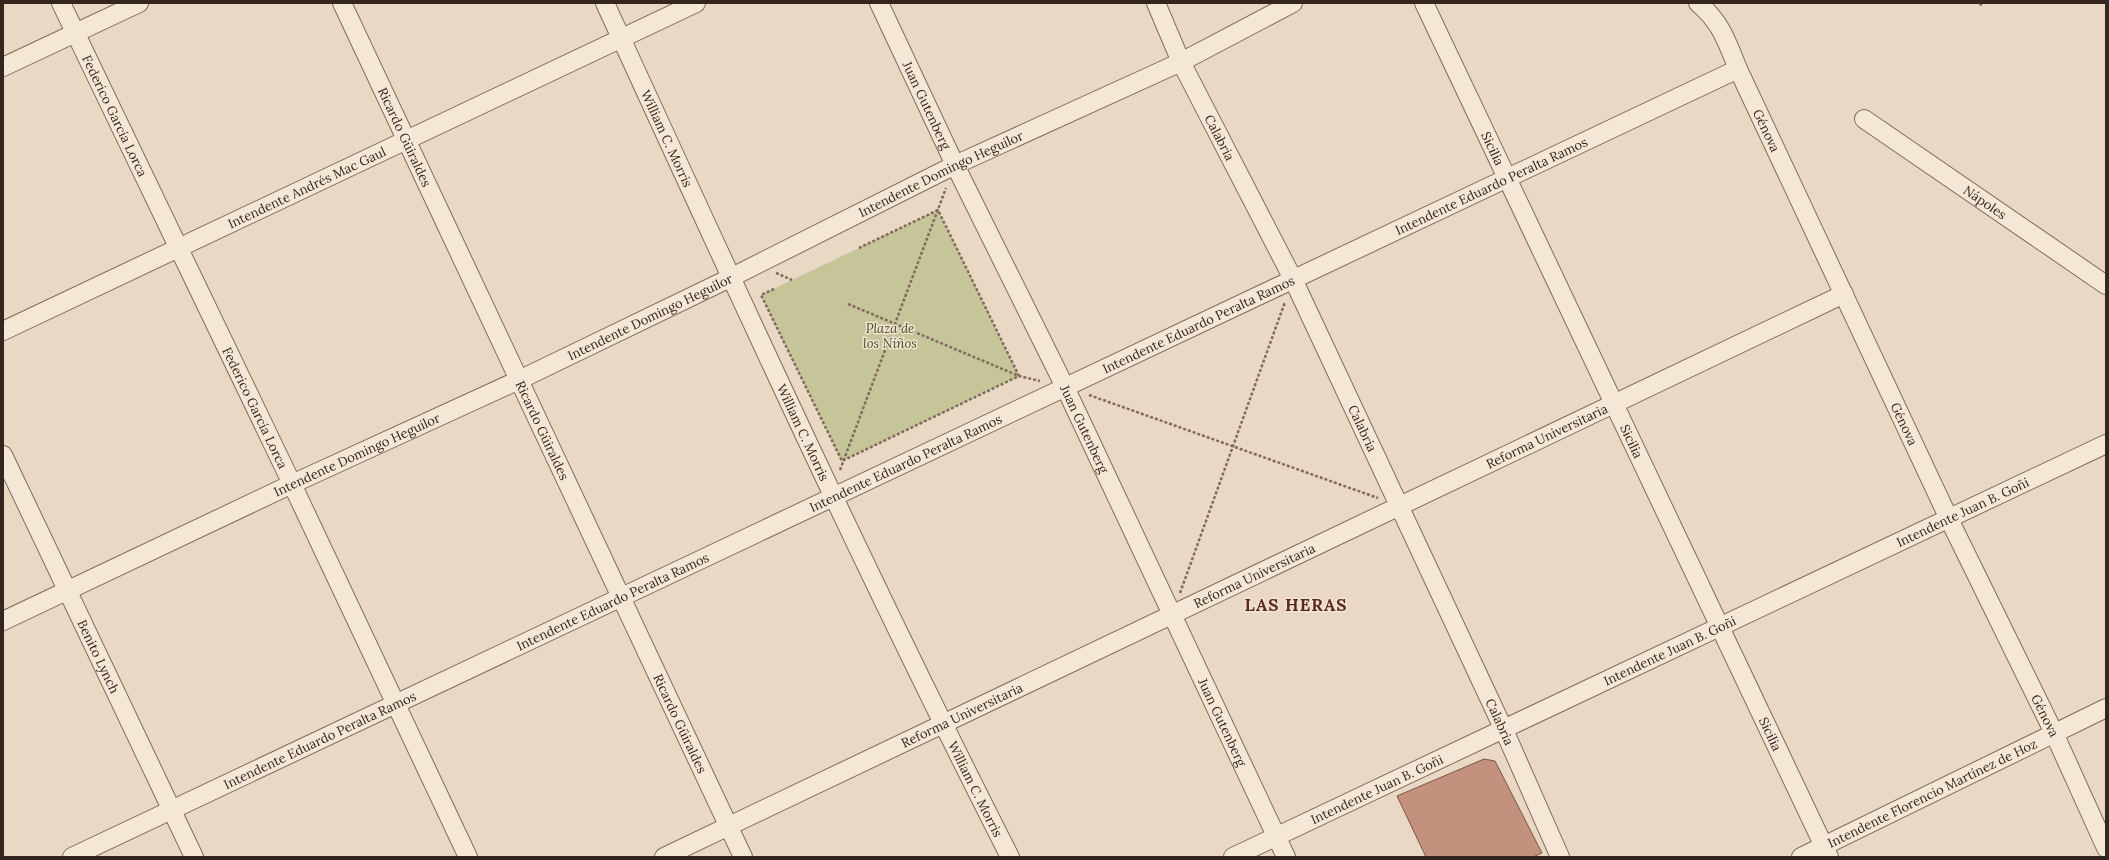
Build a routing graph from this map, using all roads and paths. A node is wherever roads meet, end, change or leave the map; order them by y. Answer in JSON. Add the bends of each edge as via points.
{"nodes":[{"id":1,"x":61,"y":3,"type":"edge"},
{"id":2,"x":139,"y":3,"type":"edge"},
{"id":3,"x":342,"y":3,"type":"edge"},
{"id":4,"x":605,"y":3,"type":"edge"},
{"id":5,"x":696,"y":3,"type":"edge"},
{"id":6,"x":879,"y":3,"type":"edge"},
{"id":7,"x":1156,"y":3,"type":"edge"},
{"id":8,"x":1293,"y":3,"type":"edge"},
{"id":9,"x":1424,"y":3,"type":"edge"},
{"id":10,"x":1699,"y":3,"type":"edge"},
{"id":11,"x":1980,"y":3,"type":"edge"},
{"id":12,"x":1982,"y":7,"type":"dead end"},
{"id":13,"x":75,"y":33,"type":"junction"},
{"id":14,"x":621,"y":38,"type":"junction"},
{"id":15,"x":1181,"y":62,"type":"junction"},
{"id":16,"x":3,"y":67,"type":"edge"},
{"id":17,"x":1738,"y":69,"type":"junction"},
{"id":18,"x":1864,"y":119,"type":"dead end"},
{"id":19,"x":406,"y":140,"type":"junction"},
{"id":20,"x":955,"y":165,"type":"junction"},
{"id":21,"x":1507,"y":178,"type":"junction"},
{"id":22,"x":938,"y":210,"type":"junction"},
{"id":23,"x":178,"y":248,"type":"junction"},
{"id":24,"x":859,"y":248,"type":"dead end"},
{"id":25,"x":730,"y":278,"type":"junction"},
{"id":26,"x":1293,"y":279,"type":"junction"},
{"id":27,"x":2106,"y":285,"type":"edge"},
{"id":28,"x":774,"y":289,"type":"dead end"},
{"id":29,"x":1844,"y":294,"type":"junction"},
{"id":30,"x":848,"y":304,"type":"dead end"},
{"id":31,"x":894,"y":323,"type":"junction"},
{"id":32,"x":3,"y":331,"type":"edge"},
{"id":33,"x":1019,"y":376,"type":"junction"},
{"id":34,"x":519,"y":380,"type":"junction"},
{"id":35,"x":1065,"y":387,"type":"junction"},
{"id":36,"x":1614,"y":404,"type":"junction"},
{"id":37,"x":2106,"y":444,"type":"edge"},
{"id":38,"x":1233,"y":447,"type":"junction"},
{"id":39,"x":3,"y":455,"type":"edge"},
{"id":40,"x":842,"y":461,"type":"junction"},
{"id":41,"x":292,"y":484,"type":"junction"},
{"id":42,"x":834,"y":496,"type":"junction"},
{"id":43,"x":1399,"y":506,"type":"junction"},
{"id":44,"x":1949,"y":519,"type":"junction"},
{"id":45,"x":68,"y":590,"type":"junction"},
{"id":46,"x":622,"y":597,"type":"junction"},
{"id":47,"x":1172,"y":614,"type":"junction"},
{"id":48,"x":3,"y":621,"type":"edge"},
{"id":49,"x":1720,"y":628,"type":"junction"},
{"id":50,"x":395,"y":704,"type":"junction"},
{"id":51,"x":2106,"y":708,"type":"edge"},
{"id":52,"x":943,"y":724,"type":"junction"},
{"id":53,"x":1504,"y":730,"type":"junction"},
{"id":54,"x":2054,"y":733,"type":"junction"},
{"id":55,"x":172,"y":810,"type":"junction"},
{"id":56,"x":730,"y":826,"type":"junction"},
{"id":57,"x":1276,"y":838,"type":"junction"},
{"id":58,"x":2106,"y":848,"type":"edge"},
{"id":59,"x":1826,"y":851,"type":"edge"},
{"id":60,"x":72,"y":857,"type":"edge"},
{"id":61,"x":194,"y":857,"type":"edge"},
{"id":62,"x":468,"y":857,"type":"edge"},
{"id":63,"x":664,"y":857,"type":"edge"},
{"id":64,"x":743,"y":857,"type":"edge"},
{"id":65,"x":1010,"y":857,"type":"edge"},
{"id":66,"x":1233,"y":857,"type":"edge"},
{"id":67,"x":1286,"y":857,"type":"edge"},
{"id":68,"x":1560,"y":857,"type":"edge"},
{"id":69,"x":1801,"y":857,"type":"edge"}],
"edges":[{"from":1,"to":13,"type":"street","name":"Federico García Lorca"},
{"from":2,"to":13,"type":"street"},
{"from":3,"to":19,"type":"street","name":"Ricardo Güiraldes"},
{"from":4,"to":14,"type":"street","name":"William C. Morris"},
{"from":5,"to":14,"type":"street","name":"Intendente Andrés Mac Gaul"},
{"from":6,"to":20,"type":"street","name":"Juan Gutenberg"},
{"from":7,"to":15,"type":"street","name":"Calabria"},
{"from":8,"to":15,"type":"street","name":"Intendente Domingo Heguilor"},
{"from":9,"to":21,"type":"street","name":"Sicilia"},
{"from":10,"to":17,"type":"street","name":"Génova","via":[[1722,29]]},
{"from":11,"to":12,"type":"path"},
{"from":13,"to":16,"type":"street"},
{"from":13,"to":23,"type":"street","name":"Federico García Lorca"},
{"from":14,"to":19,"type":"street","name":"Intendente Andrés Mac Gaul"},
{"from":14,"to":25,"type":"street","name":"William C. Morris"},
{"from":15,"to":20,"type":"street","name":"Intendente Domingo Heguilor"},
{"from":15,"to":26,"type":"street","name":"Calabria"},
{"from":17,"to":21,"type":"street","name":"Intendente Eduardo Peralta Ramos"},
{"from":17,"to":29,"type":"street","name":"Génova"},
{"from":18,"to":27,"type":"street","name":"Nápoles"},
{"from":19,"to":23,"type":"street","name":"Intendente Andrés Mac Gaul"},
{"from":19,"to":34,"type":"street","name":"Ricardo Güiraldes"},
{"from":20,"to":22,"type":"path"},
{"from":20,"to":25,"type":"street","name":"Intendente Domingo Heguilor"},
{"from":20,"to":35,"type":"street","name":"Juan Gutenberg"},
{"from":21,"to":26,"type":"street","name":"Intendente Eduardo Peralta Ramos"},
{"from":21,"to":36,"type":"street","name":"Sicilia"},
{"from":22,"to":24,"type":"path"},
{"from":22,"to":31,"type":"path"},
{"from":22,"to":33,"type":"path"},
{"from":23,"to":32,"type":"street","name":"Intendente Andrés Mac Gaul"},
{"from":23,"to":41,"type":"street","name":"Federico García Lorca"},
{"from":25,"to":34,"type":"street","name":"Intendente Domingo Heguilor"},
{"from":25,"to":42,"type":"street","name":"William C. Morris"},
{"from":26,"to":35,"type":"street","name":"Intendente Eduardo Peralta Ramos"},
{"from":26,"to":38,"type":"path"},
{"from":26,"to":43,"type":"street","name":"Calabria"},
{"from":28,"to":40,"type":"path","via":[[761,295]]},
{"from":29,"to":36,"type":"street","name":"Reforma Universitaria"},
{"from":29,"to":44,"type":"street","name":"Génova"},
{"from":30,"to":31,"type":"path"},
{"from":31,"to":33,"type":"path"},
{"from":31,"to":40,"type":"path"},
{"from":33,"to":35,"type":"path"},
{"from":33,"to":40,"type":"path"},
{"from":34,"to":41,"type":"street","name":"Intendente Domingo Heguilor"},
{"from":34,"to":46,"type":"street","name":"Ricardo Güiraldes"},
{"from":35,"to":38,"type":"path"},
{"from":35,"to":42,"type":"street","name":"Intendente Eduardo Peralta Ramos"},
{"from":35,"to":47,"type":"street","name":"Juan Gutenberg"},
{"from":36,"to":43,"type":"street","name":"Reforma Universitaria"},
{"from":36,"to":49,"type":"street","name":"Sicilia"},
{"from":37,"to":44,"type":"street","name":"Intendente Juan B. Goñi"},
{"from":38,"to":43,"type":"path"},
{"from":38,"to":47,"type":"path"},
{"from":39,"to":45,"type":"street","name":"Benito Lynch"},
{"from":40,"to":42,"type":"path"},
{"from":41,"to":45,"type":"street","name":"Intendente Domingo Heguilor"},
{"from":41,"to":50,"type":"street","name":"Federico García Lorca"},
{"from":42,"to":46,"type":"street","name":"Intendente Eduardo Peralta Ramos"},
{"from":42,"to":52,"type":"street","name":"William C. Morris"},
{"from":43,"to":47,"type":"street","name":"Reforma Universitaria"},
{"from":43,"to":53,"type":"street","name":"Calabria"},
{"from":44,"to":49,"type":"street","name":"Intendente Juan B. Goñi"},
{"from":44,"to":54,"type":"street","name":"Génova"},
{"from":45,"to":48,"type":"street","name":"Intendente Domingo Heguilor"},
{"from":45,"to":55,"type":"street","name":"Benito Lynch"},
{"from":46,"to":50,"type":"street","name":"Intendente Eduardo Peralta Ramos"},
{"from":46,"to":56,"type":"street","name":"Ricardo Güiraldes"},
{"from":47,"to":52,"type":"street","name":"Reforma Universitaria"},
{"from":47,"to":57,"type":"street","name":"Juan Gutenberg"},
{"from":49,"to":53,"type":"street","name":"Intendente Juan B. Goñi"},
{"from":49,"to":59,"type":"street","name":"Sicilia"},
{"from":50,"to":55,"type":"street","name":"Intendente Eduardo Peralta Ramos"},
{"from":50,"to":62,"type":"street","name":"Federico García Lorca"},
{"from":51,"to":54,"type":"street","name":"Intendente Florencio Martínez de Hoz"},
{"from":52,"to":56,"type":"street","name":"Reforma Universitaria"},
{"from":52,"to":65,"type":"street","name":"William C. Morris"},
{"from":53,"to":57,"type":"street","name":"Intendente Juan B. Goñi"},
{"from":53,"to":68,"type":"street","name":"Calabria"},
{"from":54,"to":58,"type":"street","name":"Génova"},
{"from":54,"to":59,"type":"street","name":"Intendente Florencio Martínez de Hoz"},
{"from":55,"to":60,"type":"street","name":"Intendente Eduardo Peralta Ramos"},
{"from":55,"to":61,"type":"street","name":"Benito Lynch"},
{"from":56,"to":63,"type":"street","name":"Reforma Universitaria"},
{"from":56,"to":64,"type":"street","name":"Ricardo Güiraldes"},
{"from":57,"to":66,"type":"street","name":"Intendente Juan B. Goñi"},
{"from":57,"to":67,"type":"street","name":"Juan Gutenberg"},
{"from":59,"to":69,"type":"street","name":"Intendente Florencio Martínez de Hoz"}]}
